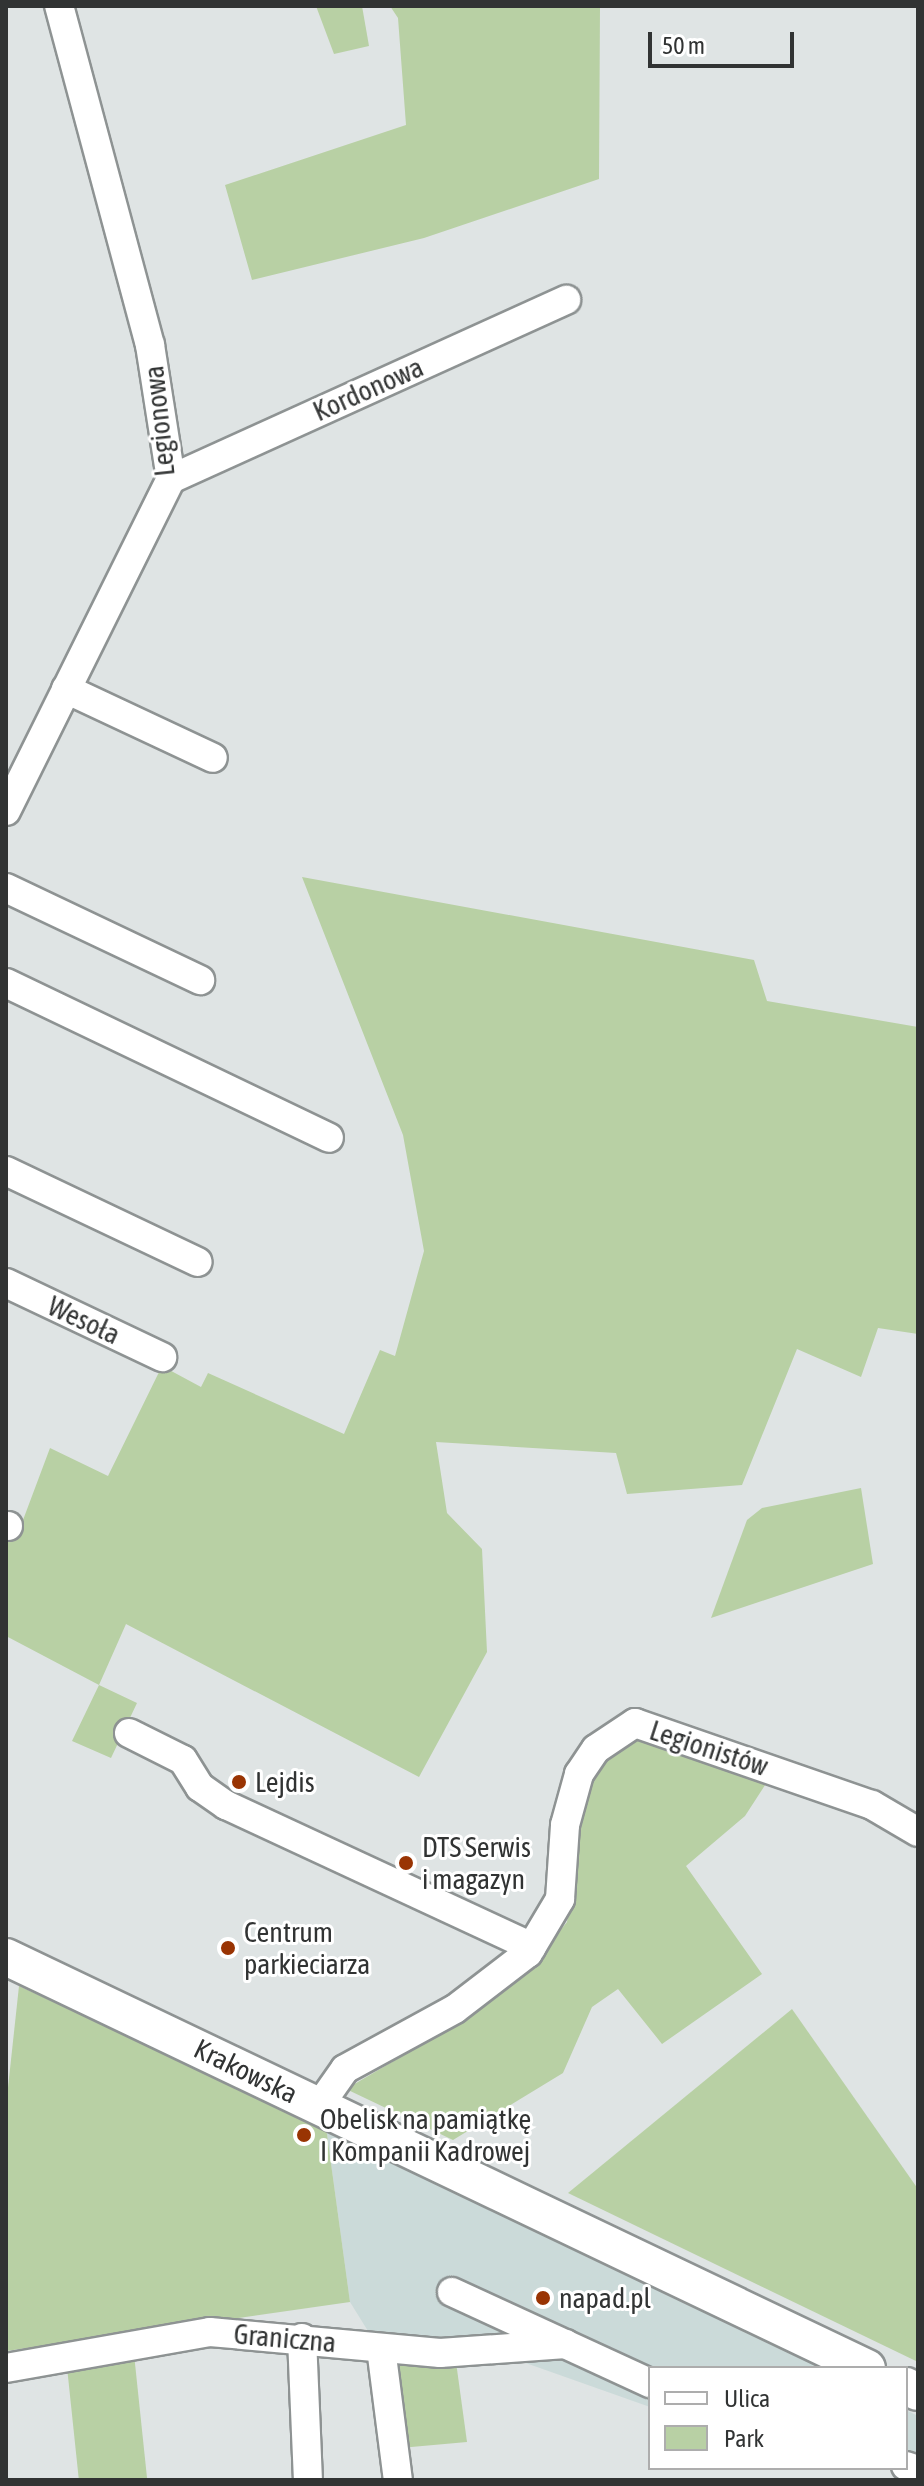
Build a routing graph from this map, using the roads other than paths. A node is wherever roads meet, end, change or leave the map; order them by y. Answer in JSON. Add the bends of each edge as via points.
{"nodes":[{"id":1,"x":59,"y":6,"type":"edge"},
{"id":2,"x":566,"y":300,"type":"dead end"},
{"id":3,"x":171,"y":479,"type":"junction"},
{"id":4,"x":66,"y":689,"type":"junction"},
{"id":5,"x":213,"y":758,"type":"dead end"},
{"id":6,"x":6,"y":811,"type":"edge"},
{"id":7,"x":6,"y":888,"type":"edge"},
{"id":8,"x":200,"y":980,"type":"dead end"},
{"id":9,"x":6,"y":983,"type":"edge"},
{"id":10,"x":329,"y":1138,"type":"dead end"},
{"id":11,"x":6,"y":1171,"type":"edge"},
{"id":12,"x":198,"y":1262,"type":"dead end"},
{"id":13,"x":6,"y":1283,"type":"edge"},
{"id":14,"x":162,"y":1357,"type":"dead end"},
{"id":15,"x":129,"y":1733,"type":"dead end"},
{"id":16,"x":918,"y":1832,"type":"edge"},
{"id":17,"x":532,"y":1947,"type":"junction"},
{"id":18,"x":6,"y":1957,"type":"edge"},
{"id":19,"x":319,"y":2106,"type":"junction"},
{"id":20,"x":452,"y":2292,"type":"dead end"},
{"id":21,"x":302,"y":2338,"type":"junction"},
{"id":22,"x":566,"y":2344,"type":"junction"},
{"id":23,"x":381,"y":2348,"type":"junction"},
{"id":24,"x":863,"y":2366,"type":"edge"},
{"id":25,"x":6,"y":2368,"type":"edge"},
{"id":26,"x":648,"y":2382,"type":"edge"},
{"id":27,"x":308,"y":2480,"type":"edge"},
{"id":28,"x":398,"y":2480,"type":"edge"}],
"edges":[{"from":1,"to":3,"type":"street","name":"Legionowa","via":[[150,345]]},
{"from":2,"to":3,"type":"street","name":"Kordonowa"},
{"from":3,"to":4,"type":"street","name":"Legionowa"},
{"from":4,"to":5,"type":"street"},
{"from":4,"to":6,"type":"street","name":"Legionowa"},
{"from":7,"to":8,"type":"street"},
{"from":9,"to":10,"type":"street"},
{"from":11,"to":12,"type":"street"},
{"from":13,"to":14,"type":"street","name":"Wesoła"},
{"from":15,"to":17,"type":"street","via":[[183,1760],[200,1787],[226,1805]]},
{"from":16,"to":17,"type":"street","name":"Legionistów","via":[[872,1805],[635,1723],[596,1749],[579,1774],[565,1825],[560,1899]]},
{"from":17,"to":19,"type":"street","name":"Legionistów","via":[[513,1970],[455,2009],[345,2069]]},
{"from":18,"to":19,"type":"main road","name":"Krakowska"},
{"from":19,"to":24,"type":"main road","name":"Krakowska"},
{"from":20,"to":22,"type":"street"},
{"from":21,"to":23,"type":"street","name":"Graniczna"},
{"from":21,"to":25,"type":"street","name":"Graniczna","via":[[181,2334]]},
{"from":21,"to":27,"type":"street"},
{"from":22,"to":23,"type":"street","name":"Graniczna","via":[[479,2352]]},
{"from":22,"to":26,"type":"street"},
{"from":23,"to":28,"type":"street"}]}
